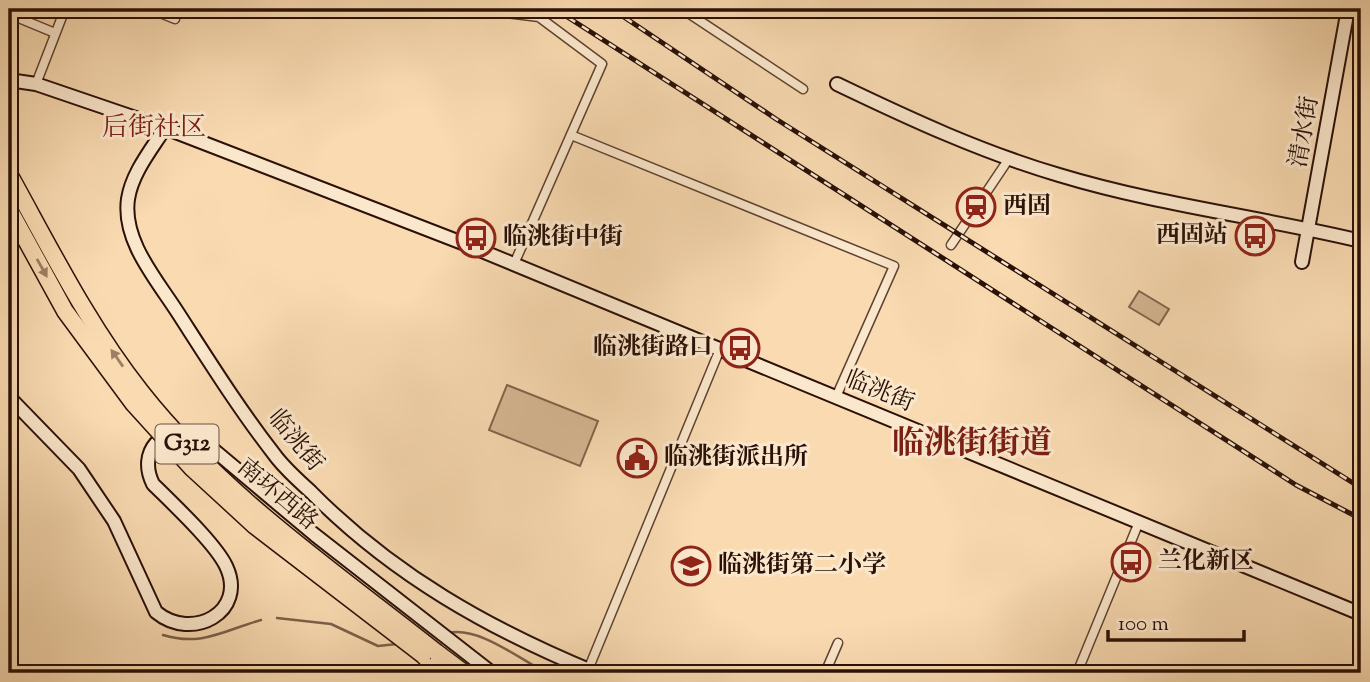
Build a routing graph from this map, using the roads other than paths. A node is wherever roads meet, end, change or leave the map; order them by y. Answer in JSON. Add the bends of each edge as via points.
{"nodes":[{"id":1,"x":65,"y":9,"type":"edge"},
{"id":2,"x":150,"y":9,"type":"edge"},
{"id":3,"x":500,"y":9,"type":"edge"},
{"id":4,"x":682,"y":9,"type":"edge"},
{"id":5,"x":1348,"y":9,"type":"edge"},
{"id":6,"x":9,"y":14,"type":"edge"},
{"id":7,"x":175,"y":19,"type":"dead end"},
{"id":8,"x":55,"y":33,"type":"junction"},
{"id":9,"x":9,"y":80,"type":"edge"},
{"id":10,"x":36,"y":83,"type":"junction"},
{"id":11,"x":837,"y":83,"type":"dead end"},
{"id":12,"x":803,"y":89,"type":"dead end"},
{"id":13,"x":165,"y":128,"type":"junction"},
{"id":14,"x":571,"y":135,"type":"junction"},
{"id":15,"x":1008,"y":160,"type":"junction"},
{"id":16,"x":9,"y":174,"type":"edge"},
{"id":17,"x":9,"y":208,"type":"edge"},
{"id":18,"x":1310,"y":228,"type":"junction"},
{"id":19,"x":1361,"y":241,"type":"edge"},
{"id":20,"x":951,"y":245,"type":"dead end"},
{"id":21,"x":1302,"y":262,"type":"dead end"},
{"id":22,"x":514,"y":264,"type":"junction"},
{"id":23,"x":720,"y":349,"type":"junction"},
{"id":24,"x":9,"y":397,"type":"edge"},
{"id":25,"x":836,"y":397,"type":"junction"},
{"id":26,"x":1139,"y":522,"type":"junction"},
{"id":27,"x":1361,"y":614,"type":"edge"},
{"id":28,"x":838,"y":643,"type":"dead end"},
{"id":29,"x":431,"y":654,"type":"junction"},
{"id":30,"x":592,"y":672,"type":"edge"},
{"id":31,"x":445,"y":673,"type":"edge"},
{"id":32,"x":464,"y":673,"type":"edge"},
{"id":33,"x":492,"y":673,"type":"edge"},
{"id":34,"x":825,"y":673,"type":"edge"},
{"id":35,"x":1077,"y":673,"type":"edge"}],
"edges":[{"from":1,"to":8,"type":"street"},
{"from":2,"to":7,"type":"street"},
{"from":3,"to":14,"type":"street","via":[[539,17],[602,64]]},
{"from":4,"to":12,"type":"street"},
{"from":5,"to":18,"type":"street","name":"清水街"},
{"from":6,"to":8,"type":"street"},
{"from":8,"to":10,"type":"street"},
{"from":9,"to":10,"type":"street","name":"临洮街"},
{"from":10,"to":13,"type":"street","name":"临洮街"},
{"from":11,"to":15,"type":"street"},
{"from":13,"to":22,"type":"street","name":"临洮街"},
{"from":13,"to":30,"type":"street","name":"临洮街","via":[[136,174],[128,199],[129,225],[138,250],[275,456],[349,531],[436,595]]},
{"from":14,"to":22,"type":"street"},
{"from":14,"to":25,"type":"street","via":[[894,266]]},
{"from":15,"to":18,"type":"street","via":[[1153,199]]},
{"from":15,"to":20,"type":"street"},
{"from":29,"to":16,"type":"highway","name":"南环西路","number":"G312","one_way":true,"bridge":true,"via":[[200,459],[141,392],[80,303]]},
{"from":17,"to":29,"type":"highway","name":"南环西路","number":"G312","one_way":true,"bridge":true,"via":[[65,311],[134,403],[192,468],[255,526]]},
{"from":18,"to":19,"type":"street"},
{"from":18,"to":21,"type":"street","name":"清水街"},
{"from":22,"to":23,"type":"street","name":"临洮街"},
{"from":23,"to":25,"type":"street","name":"临洮街"},
{"from":23,"to":30,"type":"street","name":"临洮街"},
{"from":24,"to":33,"type":"street","via":[[79,470],[114,521],[156,612],[166,621],[178,626],[205,623],[216,616],[229,593],[230,580],[219,556],[148,474],[146,463],[155,443],[163,436],[185,431],[196,435]]},
{"from":25,"to":26,"type":"street","name":"临洮街"},
{"from":26,"to":27,"type":"street","name":"临洮街"},
{"from":26,"to":35,"type":"street"},
{"from":28,"to":34,"type":"street"},
{"from":29,"to":31,"type":"highway","name":"南环西路","number":"G312"},
{"from":29,"to":32,"type":"highway","name":"南环西路","number":"G312"}]}
